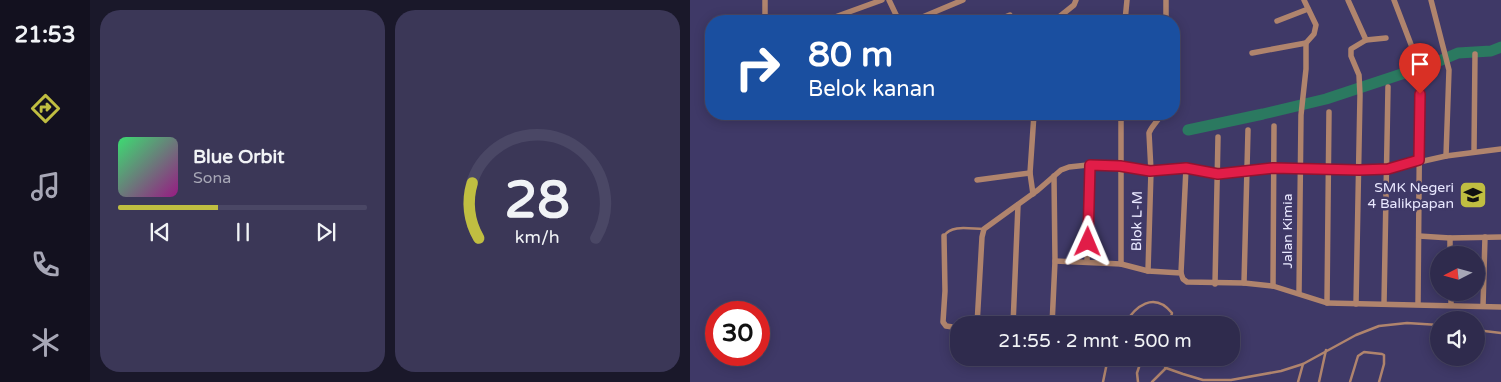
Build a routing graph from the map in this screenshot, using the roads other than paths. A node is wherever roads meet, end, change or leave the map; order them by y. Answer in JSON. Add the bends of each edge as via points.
{"nodes":[{"id":1,"x":765,"y":0,"type":"edge"},
{"id":2,"x":882,"y":0,"type":"edge"},
{"id":3,"x":889,"y":0,"type":"edge"},
{"id":4,"x":963,"y":0,"type":"edge"},
{"id":5,"x":1076,"y":0,"type":"edge"},
{"id":6,"x":1126,"y":0,"type":"edge"},
{"id":7,"x":1166,"y":0,"type":"edge"},
{"id":8,"x":1304,"y":0,"type":"edge"},
{"id":9,"x":1348,"y":0,"type":"edge"},
{"id":10,"x":1394,"y":0,"type":"edge"},
{"id":11,"x":1431,"y":0,"type":"edge"},
{"id":12,"x":1308,"y":9,"type":"junction"},
{"id":13,"x":765,"y":15,"type":"edge"},
{"id":14,"x":841,"y":15,"type":"edge"},
{"id":15,"x":895,"y":15,"type":"edge"},
{"id":16,"x":927,"y":15,"type":"edge"},
{"id":17,"x":1062,"y":15,"type":"edge"},
{"id":18,"x":1125,"y":15,"type":"edge"},
{"id":19,"x":1166,"y":15,"type":"edge"},
{"id":20,"x":1276,"y":21,"type":"dead end"},
{"id":21,"x":1386,"y":38,"type":"dead end"},
{"id":22,"x":1366,"y":40,"type":"junction"},
{"id":23,"x":1306,"y":43,"type":"junction"},
{"id":24,"x":1252,"y":53,"type":"dead end"},
{"id":25,"x":1475,"y":54,"type":"dead end"},
{"id":26,"x":1388,"y":87,"type":"dead end"},
{"id":27,"x":1329,"y":112,"type":"dead end"},
{"id":28,"x":1034,"y":120,"type":"edge"},
{"id":29,"x":1121,"y":120,"type":"edge"},
{"id":30,"x":1159,"y":120,"type":"edge"},
{"id":31,"x":1274,"y":126,"type":"dead end"},
{"id":32,"x":1248,"y":130,"type":"dead end"},
{"id":33,"x":1218,"y":137,"type":"dead end"},
{"id":34,"x":1501,"y":149,"type":"edge"},
{"id":35,"x":1474,"y":152,"type":"junction"},
{"id":36,"x":1446,"y":156,"type":"junction"},
{"id":37,"x":1419,"y":160,"type":"junction"},
{"id":38,"x":1090,"y":165,"type":"junction"},
{"id":39,"x":1120,"y":166,"type":"junction"},
{"id":40,"x":1186,"y":168,"type":"junction"},
{"id":41,"x":1273,"y":168,"type":"junction"},
{"id":42,"x":1300,"y":169,"type":"junction"},
{"id":43,"x":1329,"y":169,"type":"junction"},
{"id":44,"x":1388,"y":169,"type":"junction"},
{"id":45,"x":1359,"y":170,"type":"junction"},
{"id":46,"x":1150,"y":171,"type":"junction"},
{"id":47,"x":1247,"y":172,"type":"junction"},
{"id":48,"x":1030,"y":173,"type":"junction"},
{"id":49,"x":1218,"y":174,"type":"junction"},
{"id":50,"x":1054,"y":176,"type":"junction"},
{"id":51,"x":977,"y":180,"type":"dead end"},
{"id":52,"x":1033,"y":194,"type":"junction"},
{"id":53,"x":1018,"y":205,"type":"junction"},
{"id":54,"x":984,"y":229,"type":"junction"},
{"id":55,"x":944,"y":236,"type":"joint"},
{"id":56,"x":1419,"y":236,"type":"junction"},
{"id":57,"x":1485,"y":237,"type":"junction"},
{"id":58,"x":1501,"y":237,"type":"edge"},
{"id":59,"x":1450,"y":238,"type":"junction"},
{"id":60,"x":1450,"y":246,"type":"edge"},
{"id":61,"x":1055,"y":261,"type":"junction"},
{"id":62,"x":1087,"y":261,"type":"junction"},
{"id":63,"x":1121,"y":264,"type":"junction"},
{"id":64,"x":1148,"y":271,"type":"junction"},
{"id":65,"x":1181,"y":273,"type":"junction"},
{"id":66,"x":1244,"y":283,"type":"junction"},
{"id":67,"x":1215,"y":284,"type":"junction"},
{"id":68,"x":1273,"y":286,"type":"junction"},
{"id":69,"x":1299,"y":293,"type":"junction"},
{"id":70,"x":1451,"y":301,"type":"edge"},
{"id":71,"x":1326,"y":303,"type":"junction"},
{"id":72,"x":1356,"y":304,"type":"junction"},
{"id":73,"x":1384,"y":304,"type":"junction"},
{"id":74,"x":1418,"y":304,"type":"junction"},
{"id":75,"x":1451,"y":305,"type":"junction"},
{"id":76,"x":1483,"y":306,"type":"junction"},
{"id":77,"x":1501,"y":307,"type":"edge"},
{"id":78,"x":978,"y":316,"type":"edge"},
{"id":79,"x":1013,"y":316,"type":"edge"},
{"id":80,"x":1052,"y":316,"type":"edge"},
{"id":81,"x":1131,"y":316,"type":"edge"},
{"id":82,"x":1171,"y":316,"type":"edge"},
{"id":83,"x":1430,"y":324,"type":"edge"},
{"id":84,"x":950,"y":327,"type":"edge"},
{"id":85,"x":1485,"y":331,"type":"edge"},
{"id":86,"x":1501,"y":333,"type":"edge"},
{"id":87,"x":1326,"y":350,"type":"junction"},
{"id":88,"x":1303,"y":364,"type":"junction"},
{"id":89,"x":1106,"y":366,"type":"edge"},
{"id":90,"x":1139,"y":366,"type":"edge"},
{"id":91,"x":1166,"y":368,"type":"joint"},
{"id":92,"x":1103,"y":382,"type":"edge"},
{"id":93,"x":1138,"y":382,"type":"edge"},
{"id":94,"x":1152,"y":382,"type":"edge"},
{"id":95,"x":1298,"y":382,"type":"edge"},
{"id":96,"x":1318,"y":382,"type":"edge"},
{"id":97,"x":1350,"y":382,"type":"edge"},
{"id":98,"x":1379,"y":382,"type":"edge"}],
"edges":[{"from":1,"to":13,"type":"street"},
{"from":2,"to":14,"type":"street"},
{"from":3,"to":15,"type":"street"},
{"from":4,"to":16,"type":"street"},
{"from":5,"to":17,"type":"street"},
{"from":6,"to":18,"type":"street"},
{"from":7,"to":19,"type":"street"},
{"from":8,"to":12,"type":"street"},
{"from":9,"to":22,"type":"street"},
{"from":10,"to":37,"type":"street","via":[[1415,55],[1420,78]]},
{"from":11,"to":36,"type":"street","via":[[1448,66]]},
{"from":12,"to":20,"type":"street"},
{"from":12,"to":23,"type":"street","via":[[1316,25],[1314,34]]},
{"from":21,"to":22,"type":"street"},
{"from":22,"to":45,"type":"street","via":[[1350,53],[1359,75]]},
{"from":23,"to":24,"type":"street"},
{"from":23,"to":42,"type":"street","name":"Jalan Kimia"},
{"from":25,"to":35,"type":"street"},
{"from":26,"to":44,"type":"street"},
{"from":27,"to":43,"type":"street"},
{"from":28,"to":48,"type":"street"},
{"from":29,"to":39,"type":"street"},
{"from":30,"to":46,"type":"street","name":"Blok L-M","via":[[1149,133]]},
{"from":31,"to":41,"type":"street"},
{"from":32,"to":47,"type":"street"},
{"from":33,"to":49,"type":"street"},
{"from":34,"to":35,"type":"street"},
{"from":35,"to":36,"type":"street"},
{"from":36,"to":37,"type":"street"},
{"from":37,"to":44,"type":"street"},
{"from":37,"to":56,"type":"street"},
{"from":38,"to":39,"type":"street"},
{"from":38,"to":50,"type":"street","via":[[1069,167]]},
{"from":38,"to":62,"type":"street"},
{"from":39,"to":46,"type":"street"},
{"from":39,"to":63,"type":"street"},
{"from":40,"to":46,"type":"street"},
{"from":40,"to":49,"type":"street"},
{"from":40,"to":65,"type":"street"},
{"from":41,"to":42,"type":"street"},
{"from":41,"to":47,"type":"street"},
{"from":41,"to":68,"type":"street"},
{"from":42,"to":43,"type":"street"},
{"from":42,"to":69,"type":"street","name":"Jalan Kimia"},
{"from":43,"to":45,"type":"street"},
{"from":43,"to":71,"type":"street"},
{"from":44,"to":45,"type":"street"},
{"from":44,"to":73,"type":"street"},
{"from":45,"to":72,"type":"street"},
{"from":46,"to":64,"type":"street","name":"Blok L-M"},
{"from":47,"to":49,"type":"street"},
{"from":47,"to":66,"type":"street"},
{"from":48,"to":51,"type":"street"},
{"from":48,"to":52,"type":"street"},
{"from":49,"to":67,"type":"street"},
{"from":50,"to":52,"type":"street"},
{"from":50,"to":61,"type":"street"},
{"from":52,"to":53,"type":"street"},
{"from":53,"to":54,"type":"street"},
{"from":53,"to":79,"type":"street"},
{"from":54,"to":55,"type":"lane","via":[[958,228]]},
{"from":54,"to":78,"type":"street"},
{"from":55,"to":84,"type":"street","via":[[944,322]]},
{"from":56,"to":59,"type":"street"},
{"from":56,"to":74,"type":"street"},
{"from":57,"to":58,"type":"street"},
{"from":57,"to":59,"type":"street"},
{"from":57,"to":76,"type":"street"},
{"from":59,"to":60,"type":"street"},
{"from":61,"to":62,"type":"street"},
{"from":61,"to":80,"type":"street"},
{"from":62,"to":63,"type":"street"},
{"from":63,"to":64,"type":"street"},
{"from":64,"to":65,"type":"street"},
{"from":65,"to":67,"type":"street","via":[[1187,282]]},
{"from":66,"to":67,"type":"street"},
{"from":66,"to":68,"type":"street"},
{"from":68,"to":69,"type":"street"},
{"from":69,"to":71,"type":"street"},
{"from":70,"to":75,"type":"street"},
{"from":71,"to":72,"type":"street"},
{"from":72,"to":73,"type":"street"},
{"from":73,"to":74,"type":"street"},
{"from":74,"to":75,"type":"street"},
{"from":75,"to":76,"type":"street"},
{"from":76,"to":77,"type":"street"},
{"from":81,"to":82,"type":"lane","via":[[1147,302],[1166,306]]},
{"from":83,"to":87,"type":"lane","via":[[1379,326]]},
{"from":85,"to":86,"type":"lane"},
{"from":87,"to":88,"type":"lane"},
{"from":87,"to":96,"type":"lane"},
{"from":88,"to":91,"type":"lane","via":[[1232,380],[1202,380]]},
{"from":88,"to":95,"type":"lane"},
{"from":89,"to":92,"type":"lane"},
{"from":90,"to":93,"type":"lane"},
{"from":91,"to":94,"type":"lane"},
{"from":97,"to":98,"type":"lane","via":[[1358,356],[1364,352],[1384,356]]}]}
